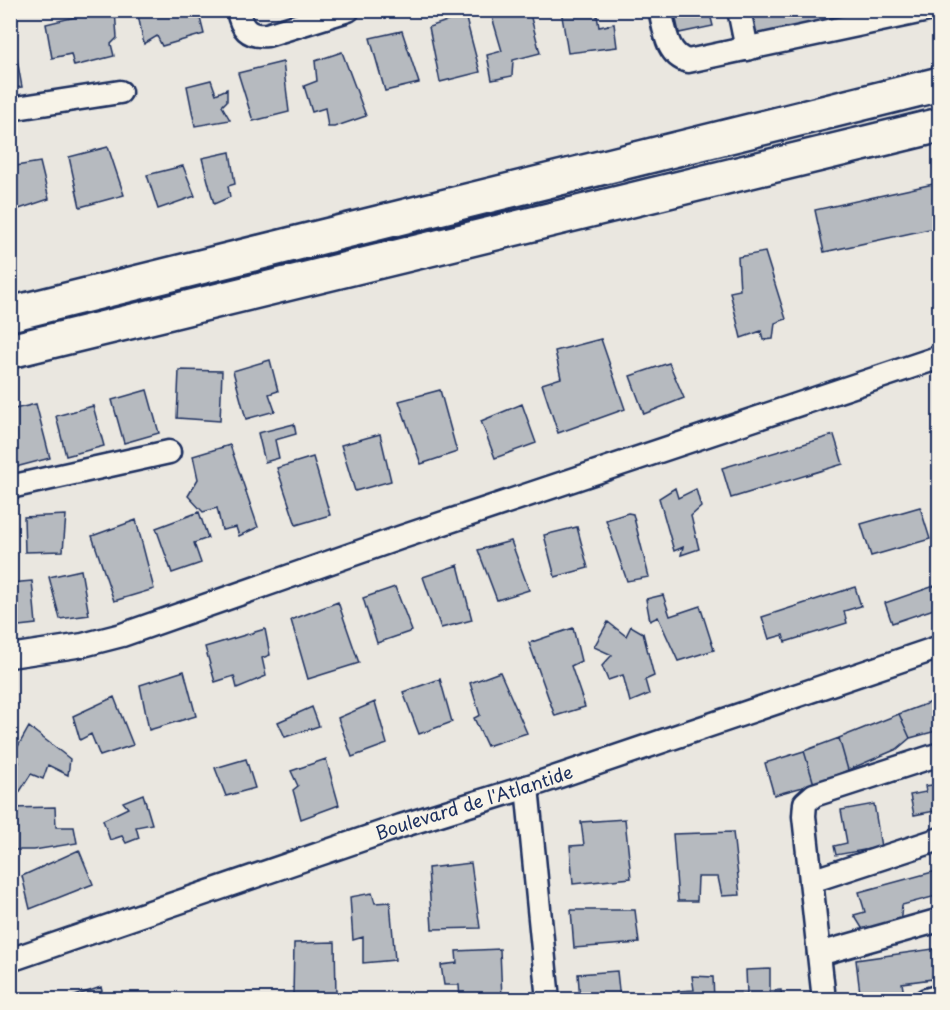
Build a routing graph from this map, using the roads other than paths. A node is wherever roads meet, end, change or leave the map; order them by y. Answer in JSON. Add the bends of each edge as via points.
{"nodes":[{"id":1,"x":238,"y":10,"type":"edge"},
{"id":2,"x":348,"y":10,"type":"edge"},
{"id":3,"x":660,"y":10,"type":"edge"},
{"id":4,"x":739,"y":10,"type":"edge"},
{"id":5,"x":928,"y":10,"type":"edge"},
{"id":6,"x":747,"y":49,"type":"junction"},
{"id":7,"x":939,"y":84,"type":"edge"},
{"id":8,"x":120,"y":92,"type":"dead end"},
{"id":9,"x":10,"y":109,"type":"edge"},
{"id":10,"x":939,"y":125,"type":"edge"},
{"id":11,"x":10,"y":314,"type":"edge"},
{"id":12,"x":10,"y":351,"type":"edge"},
{"id":13,"x":939,"y":357,"type":"edge"},
{"id":14,"x":169,"y":452,"type":"dead end"},
{"id":15,"x":10,"y":487,"type":"edge"},
{"id":16,"x":939,"y":646,"type":"edge"},
{"id":17,"x":10,"y":656,"type":"edge"},
{"id":18,"x":939,"y":754,"type":"edge"},
{"id":19,"x":527,"y":787,"type":"junction"},
{"id":20,"x":939,"y":839,"type":"edge"},
{"id":21,"x":811,"y":881,"type":"junction"},
{"id":22,"x":939,"y":920,"type":"edge"},
{"id":23,"x":819,"y":954,"type":"junction"},
{"id":24,"x":10,"y":960,"type":"edge"},
{"id":25,"x":939,"y":996,"type":"edge"},
{"id":26,"x":548,"y":999,"type":"edge"},
{"id":27,"x":824,"y":999,"type":"edge"},
{"id":28,"x":926,"y":999,"type":"edge"}],
"edges":[{"from":1,"to":2,"type":"street","via":[[243,28],[258,36]]},
{"from":3,"to":6,"type":"street","via":[[669,45],[679,58],[687,61]]},
{"from":4,"to":6,"type":"street"},
{"from":5,"to":6,"type":"street"},
{"from":7,"to":11,"type":"highway"},
{"from":8,"to":9,"type":"street"},
{"from":10,"to":12,"type":"highway"},
{"from":13,"to":17,"type":"street","via":[[122,635]]},
{"from":14,"to":15,"type":"street"},
{"from":16,"to":19,"type":"street","name":"Boulevard de l'Atlantide"},
{"from":18,"to":21,"type":"street","via":[[808,799],[804,816]]},
{"from":19,"to":24,"type":"street","name":"Boulevard de l'Atlantide"},
{"from":19,"to":26,"type":"street"},
{"from":20,"to":21,"type":"street"},
{"from":21,"to":23,"type":"street"},
{"from":22,"to":23,"type":"street"},
{"from":23,"to":27,"type":"street"},
{"from":25,"to":28,"type":"street"}]}
